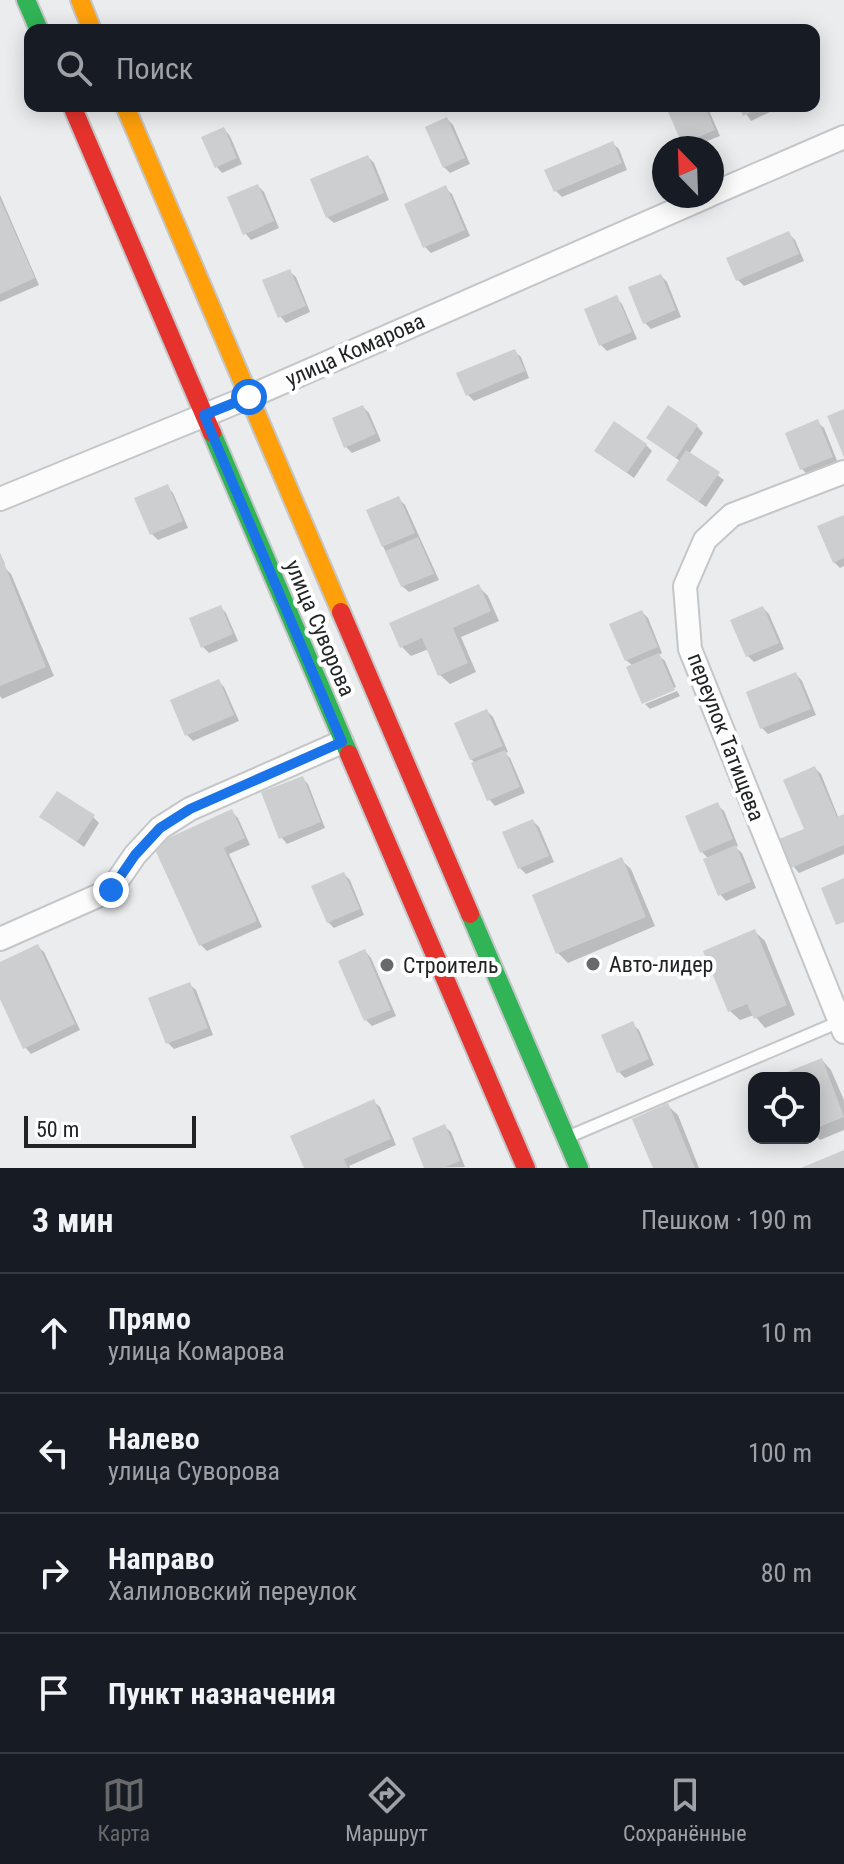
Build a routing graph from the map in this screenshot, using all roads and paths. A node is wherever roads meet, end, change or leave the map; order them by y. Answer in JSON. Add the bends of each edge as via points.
{"nodes":[{"id":1,"x":26,"y":0,"type":"edge"},
{"id":2,"x":80,"y":0,"type":"edge"},
{"id":3,"x":36,"y":24,"type":"edge"},
{"id":4,"x":90,"y":24,"type":"edge"},
{"id":5,"x":75,"y":112,"type":"edge"},
{"id":6,"x":128,"y":112,"type":"edge"},
{"id":7,"x":844,"y":137,"type":"edge"},
{"id":8,"x":724,"y":189,"type":"edge"},
{"id":9,"x":680,"y":208,"type":"edge"},
{"id":10,"x":249,"y":397,"type":"junction"},
{"id":11,"x":204,"y":415,"type":"junction"},
{"id":12,"x":844,"y":472,"type":"edge"},
{"id":13,"x":0,"y":499,"type":"edge"},
{"id":14,"x":342,"y":742,"type":"junction"},
{"id":15,"x":0,"y":939,"type":"edge"},
{"id":16,"x":842,"y":1027,"type":"edge"},
{"id":17,"x":531,"y":1088,"type":"junction"},
{"id":18,"x":498,"y":1102,"type":"junction"},
{"id":19,"x":566,"y":1138,"type":"junction"},
{"id":20,"x":525,"y":1164,"type":"edge"},
{"id":21,"x":501,"y":1168,"type":"edge"},
{"id":22,"x":579,"y":1168,"type":"edge"}],
"edges":[{"from":1,"to":3,"type":"main road"},
{"from":2,"to":4,"type":"main road"},
{"from":5,"to":11,"type":"main road","name":"улица Суворова"},
{"from":6,"to":10,"type":"main road","name":"улица Суворова"},
{"from":7,"to":8,"type":"street","name":"улица Комарова"},
{"from":9,"to":10,"type":"street","name":"улица Комарова"},
{"from":10,"to":11,"type":"street","name":"улица Комарова"},
{"from":10,"to":17,"type":"main road","name":"улица Суворова"},
{"from":11,"to":13,"type":"street","name":"улица Комарова"},
{"from":11,"to":14,"type":"main road","name":"улица Суворова"},
{"from":12,"to":16,"type":"street","name":"переулок Татищева","via":[[732,515],[705,540],[685,586],[690,649]]},
{"from":14,"to":15,"type":"street","via":[[190,809],[160,828],[111,890]]},
{"from":14,"to":18,"type":"main road","name":"улица Суворова"},
{"from":16,"to":19,"type":"lane"},
{"from":17,"to":18,"type":"main road"},
{"from":17,"to":19,"type":"main road","name":"улица Суворова"},
{"from":18,"to":20,"type":"main road","name":"улица Суворова"},
{"from":19,"to":22,"type":"main road","name":"улица Суворова"},
{"from":20,"to":21,"type":"street"}]}
